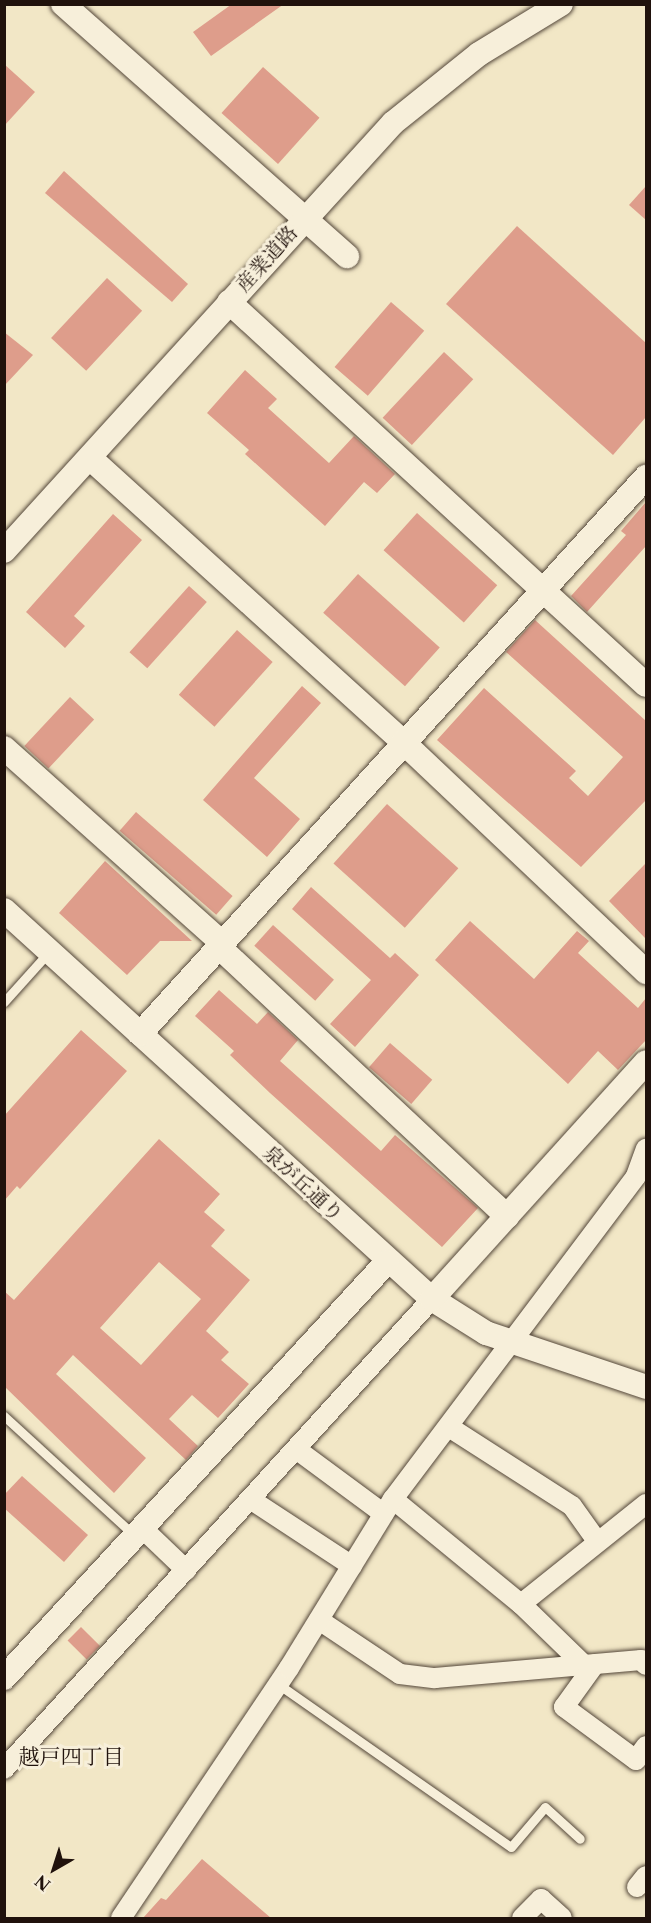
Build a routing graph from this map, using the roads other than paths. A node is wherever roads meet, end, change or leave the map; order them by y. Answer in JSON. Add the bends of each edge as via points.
{"nodes":[{"id":1,"x":63,"y":4,"type":"edge"},
{"id":2,"x":561,"y":4,"type":"edge"},
{"id":3,"x":304,"y":219,"type":"junction"},
{"id":4,"x":348,"y":256,"type":"dead end"},
{"id":5,"x":229,"y":302,"type":"junction"},
{"id":6,"x":90,"y":458,"type":"junction"},
{"id":7,"x":646,"y":477,"type":"edge"},
{"id":8,"x":4,"y":551,"type":"edge"},
{"id":9,"x":543,"y":590,"type":"junction"},
{"id":10,"x":646,"y":685,"type":"edge"},
{"id":11,"x":403,"y":742,"type":"junction"},
{"id":12,"x":4,"y":748,"type":"edge"},
{"id":13,"x":4,"y":910,"type":"edge"},
{"id":14,"x":220,"y":945,"type":"junction"},
{"id":15,"x":50,"y":951,"type":"junction"},
{"id":16,"x":646,"y":972,"type":"edge"},
{"id":17,"x":4,"y":1002,"type":"edge"},
{"id":18,"x":140,"y":1034,"type":"junction"},
{"id":19,"x":646,"y":1062,"type":"edge"},
{"id":20,"x":646,"y":1149,"type":"edge"},
{"id":21,"x":507,"y":1216,"type":"junction"},
{"id":22,"x":387,"y":1262,"type":"junction"},
{"id":23,"x":432,"y":1299,"type":"junction"},
{"id":24,"x":512,"y":1344,"type":"junction"},
{"id":25,"x":646,"y":1387,"type":"edge"},
{"id":26,"x":4,"y":1416,"type":"edge"},
{"id":27,"x":449,"y":1426,"type":"junction"},
{"id":28,"x":296,"y":1449,"type":"junction"},
{"id":29,"x":250,"y":1499,"type":"junction"},
{"id":30,"x":646,"y":1504,"type":"edge"},
{"id":31,"x":388,"y":1506,"type":"junction"},
{"id":32,"x":139,"y":1532,"type":"junction"},
{"id":33,"x":597,"y":1541,"type":"junction"},
{"id":34,"x":352,"y":1566,"type":"junction"},
{"id":35,"x":186,"y":1570,"type":"junction"},
{"id":36,"x":521,"y":1604,"type":"junction"},
{"id":37,"x":319,"y":1620,"type":"junction"},
{"id":38,"x":590,"y":1665,"type":"junction"},
{"id":39,"x":646,"y":1665,"type":"edge"},
{"id":40,"x":4,"y":1678,"type":"edge"},
{"id":41,"x":278,"y":1683,"type":"junction"},
{"id":42,"x":646,"y":1746,"type":"edge"},
{"id":43,"x":8,"y":1758,"type":"edge"},
{"id":44,"x":580,"y":1839,"type":"dead end"},
{"id":45,"x":121,"y":1918,"type":"edge"},
{"id":46,"x":522,"y":1918,"type":"edge"},
{"id":47,"x":562,"y":1918,"type":"edge"}],
"edges":[{"from":1,"to":3,"type":"street"},
{"from":2,"to":3,"type":"street","name":"産業道路","via":[[488,48],[420,99],[367,148]]},
{"from":3,"to":4,"type":"street"},
{"from":3,"to":5,"type":"street","name":"産業道路"},
{"from":5,"to":6,"type":"street","name":"産業道路"},
{"from":5,"to":9,"type":"street"},
{"from":6,"to":8,"type":"street","name":"産業道路"},
{"from":6,"to":11,"type":"street"},
{"from":7,"to":9,"type":"street"},
{"from":9,"to":10,"type":"street"},
{"from":9,"to":11,"type":"street"},
{"from":11,"to":14,"type":"street"},
{"from":11,"to":16,"type":"street"},
{"from":12,"to":14,"type":"street"},
{"from":13,"to":15,"type":"street","name":"泉が丘通り"},
{"from":14,"to":18,"type":"street"},
{"from":14,"to":21,"type":"street"},
{"from":15,"to":17,"type":"lane"},
{"from":15,"to":18,"type":"street","name":"泉が丘通り"},
{"from":18,"to":22,"type":"street","name":"泉が丘通り"},
{"from":19,"to":21,"type":"street"},
{"from":20,"to":24,"type":"street","via":[[636,1176]]},
{"from":21,"to":23,"type":"street"},
{"from":22,"to":23,"type":"street","name":"泉が丘通り"},
{"from":22,"to":32,"type":"street"},
{"from":23,"to":24,"type":"street","name":"泉が丘通り","via":[[486,1333]]},
{"from":23,"to":28,"type":"street"},
{"from":24,"to":25,"type":"street","name":"泉が丘通り"},
{"from":24,"to":27,"type":"street"},
{"from":26,"to":32,"type":"lane"},
{"from":27,"to":31,"type":"street"},
{"from":27,"to":33,"type":"street","via":[[572,1506]]},
{"from":28,"to":29,"type":"street"},
{"from":28,"to":31,"type":"street"},
{"from":29,"to":34,"type":"street"},
{"from":29,"to":35,"type":"street"},
{"from":30,"to":33,"type":"street"},
{"from":31,"to":34,"type":"street"},
{"from":31,"to":36,"type":"street"},
{"from":32,"to":35,"type":"street"},
{"from":32,"to":40,"type":"street"},
{"from":33,"to":36,"type":"street"},
{"from":34,"to":37,"type":"street"},
{"from":35,"to":43,"type":"street"},
{"from":36,"to":38,"type":"street"},
{"from":37,"to":38,"type":"street","via":[[400,1674],[435,1678]]},
{"from":37,"to":41,"type":"street"},
{"from":38,"to":39,"type":"street","via":[[641,1660]]},
{"from":38,"to":42,"type":"street","via":[[564,1707],[636,1760]]},
{"from":41,"to":44,"type":"lane","via":[[511,1847],[544,1807]]},
{"from":41,"to":45,"type":"street"},
{"from":46,"to":47,"type":"street","via":[[541,1899]]}]}
